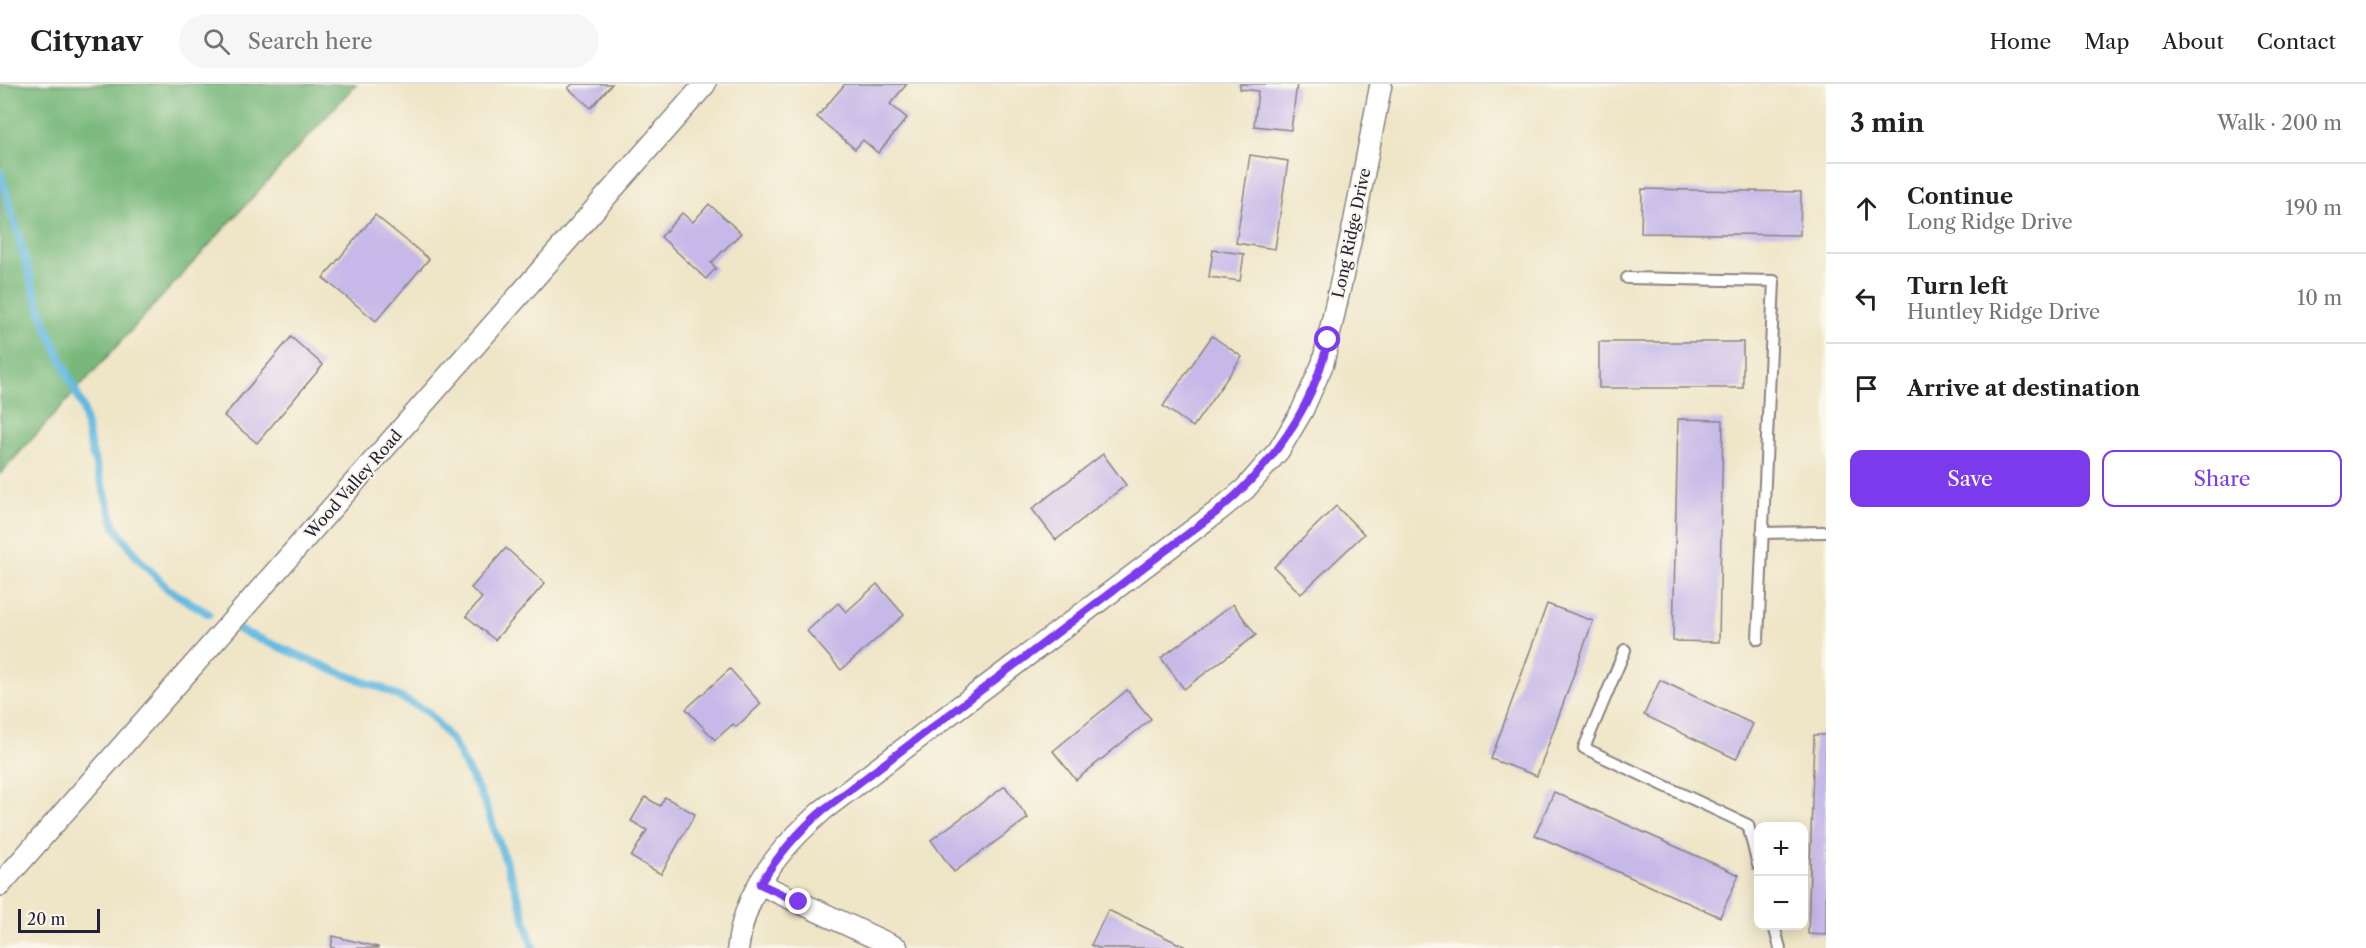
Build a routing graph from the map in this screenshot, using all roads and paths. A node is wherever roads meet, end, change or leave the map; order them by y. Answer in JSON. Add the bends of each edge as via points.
{"nodes":[{"id":1,"x":705,"y":84,"type":"edge"},
{"id":2,"x":1381,"y":84,"type":"edge"},
{"id":3,"x":1627,"y":279,"type":"dead end"},
{"id":4,"x":1826,"y":532,"type":"edge"},
{"id":5,"x":1762,"y":533,"type":"junction"},
{"id":6,"x":1758,"y":639,"type":"dead end"},
{"id":7,"x":1625,"y":650,"type":"dead end"},
{"id":8,"x":1754,"y":849,"type":"edge"},
{"id":9,"x":760,"y":884,"type":"junction"},
{"id":10,"x":0,"y":885,"type":"edge"},
{"id":11,"x":1775,"y":930,"type":"edge"},
{"id":12,"x":738,"y":948,"type":"edge"},
{"id":13,"x":897,"y":948,"type":"edge"},
{"id":14,"x":1780,"y":948,"type":"edge"}],
"edges":[{"from":1,"to":10,"type":"street","name":"Wood Valley Road"},
{"from":2,"to":9,"type":"street","name":"Long Ridge Drive","via":[[1323,363],[1279,450],[1245,489],[1218,511],[823,810],[796,834]]},
{"from":3,"to":5,"type":"lane","via":[[1774,281]]},
{"from":4,"to":5,"type":"lane"},
{"from":5,"to":6,"type":"lane"},
{"from":7,"to":8,"type":"lane","via":[[1584,748],[1748,825]]},
{"from":9,"to":12,"type":"street","name":"Long Ridge Drive","via":[[740,925]]},
{"from":9,"to":13,"type":"street"},
{"from":11,"to":14,"type":"lane"}]}
